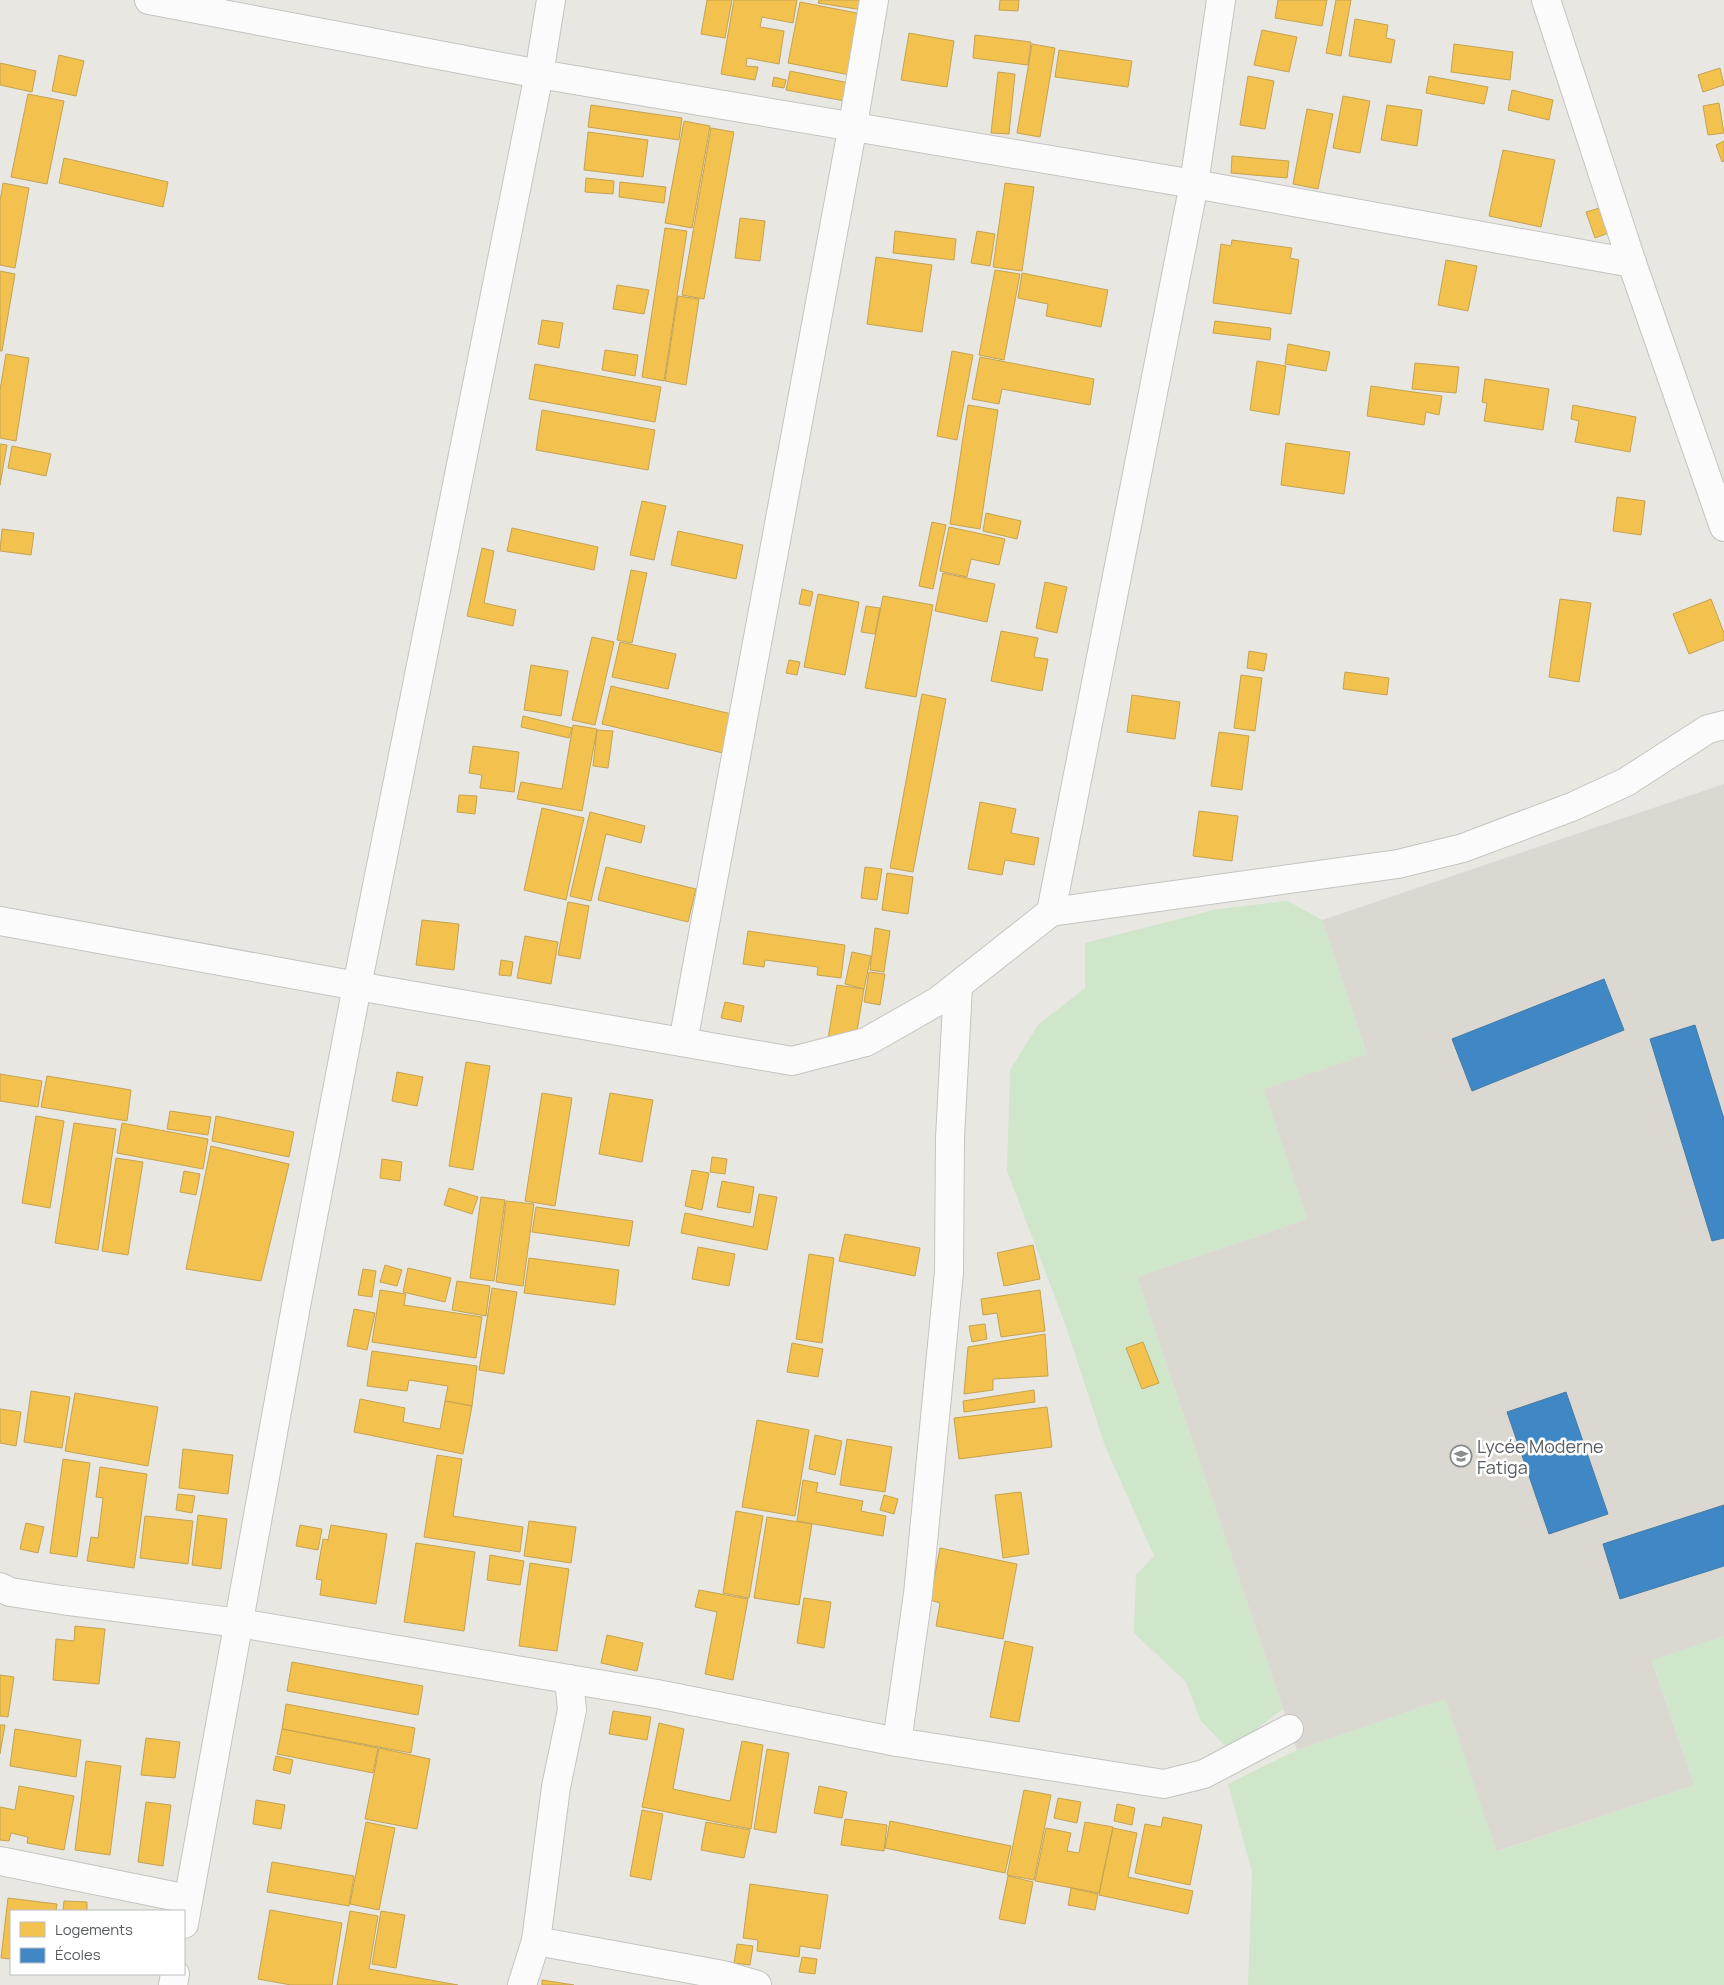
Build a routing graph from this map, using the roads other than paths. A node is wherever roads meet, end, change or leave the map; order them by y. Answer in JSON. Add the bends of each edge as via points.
{"nodes":[{"id":1,"x":149,"y":0,"type":"edge"},
{"id":2,"x":551,"y":0,"type":"edge"},
{"id":3,"x":874,"y":0,"type":"edge"},
{"id":4,"x":1221,"y":0,"type":"edge"},
{"id":5,"x":1546,"y":0,"type":"edge"},
{"id":6,"x":539,"y":74,"type":"junction"},
{"id":7,"x":853,"y":125,"type":"junction"},
{"id":8,"x":1194,"y":184,"type":"junction"},
{"id":9,"x":1632,"y":264,"type":"junction"},
{"id":10,"x":1724,"y":527,"type":"edge"},
{"id":11,"x":1724,"y":725,"type":"edge"},
{"id":12,"x":1052,"y":912,"type":"junction"},
{"id":13,"x":0,"y":921,"type":"edge"},
{"id":14,"x":357,"y":986,"type":"junction"},
{"id":15,"x":958,"y":986,"type":"junction"},
{"id":16,"x":683,"y":1042,"type":"junction"},
{"id":17,"x":0,"y":1587,"type":"edge"},
{"id":18,"x":239,"y":1623,"type":"junction"},
{"id":19,"x":569,"y":1680,"type":"junction"},
{"id":20,"x":1289,"y":1729,"type":"dead end"},
{"id":21,"x":897,"y":1742,"type":"junction"},
{"id":22,"x":0,"y":1861,"type":"edge"},
{"id":23,"x":182,"y":1910,"type":"edge"},
{"id":24,"x":186,"y":1911,"type":"edge"},
{"id":25,"x":536,"y":1941,"type":"junction"},
{"id":26,"x":522,"y":1985,"type":"edge"},
{"id":27,"x":757,"y":1985,"type":"edge"}],
"edges":[{"from":1,"to":6,"type":"street"},
{"from":2,"to":6,"type":"street"},
{"from":3,"to":7,"type":"street"},
{"from":4,"to":8,"type":"street"},
{"from":5,"to":9,"type":"street"},
{"from":6,"to":7,"type":"street"},
{"from":6,"to":14,"type":"street"},
{"from":7,"to":8,"type":"street"},
{"from":7,"to":16,"type":"street"},
{"from":8,"to":9,"type":"street"},
{"from":8,"to":12,"type":"street"},
{"from":9,"to":10,"type":"street"},
{"from":11,"to":12,"type":"street","via":[[1708,729],[1626,782],[1574,806],[1462,848],[1398,864]]},
{"from":12,"to":15,"type":"street"},
{"from":13,"to":14,"type":"street"},
{"from":14,"to":16,"type":"street"},
{"from":14,"to":18,"type":"street"},
{"from":15,"to":16,"type":"street","via":[[866,1042],[792,1061]]},
{"from":15,"to":21,"type":"street","via":[[950,1138],[949,1272],[918,1594]]},
{"from":17,"to":18,"type":"street","via":[[10,1592],[62,1600]]},
{"from":18,"to":19,"type":"street"},
{"from":18,"to":24,"type":"street"},
{"from":19,"to":21,"type":"street","via":[[657,1694]]},
{"from":19,"to":25,"type":"street","via":[[572,1710],[556,1787]]},
{"from":20,"to":21,"type":"street","via":[[1204,1774],[1164,1784]]},
{"from":22,"to":23,"type":"street"},
{"from":25,"to":26,"type":"street"},
{"from":25,"to":27,"type":"street","via":[[723,1975]]}]}
